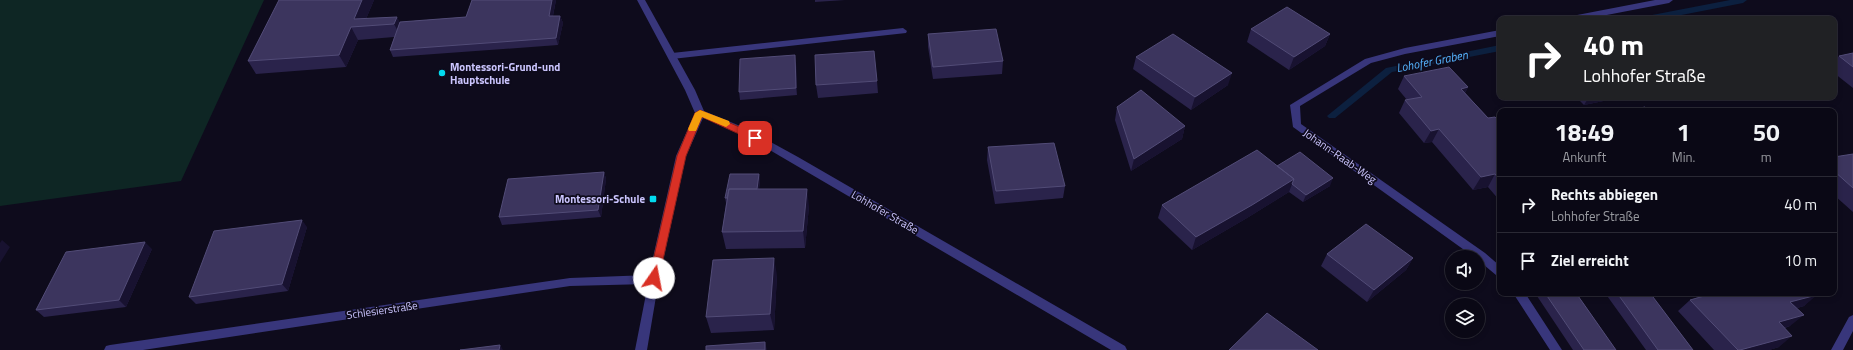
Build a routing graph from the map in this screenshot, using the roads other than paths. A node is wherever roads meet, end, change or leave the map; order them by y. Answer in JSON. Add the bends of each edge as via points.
{"nodes":[{"id":1,"x":641,"y":0,"type":"edge"},
{"id":2,"x":1669,"y":0,"type":"edge"},
{"id":3,"x":1587,"y":16,"type":"edge"},
{"id":4,"x":903,"y":31,"type":"dead end"},
{"id":5,"x":1497,"y":34,"type":"edge"},
{"id":6,"x":672,"y":56,"type":"junction"},
{"id":7,"x":700,"y":113,"type":"junction"},
{"id":8,"x":1497,"y":269,"type":"edge"},
{"id":9,"x":654,"y":278,"type":"junction"},
{"id":10,"x":1521,"y":296,"type":"edge"},
{"id":11,"x":1853,"y":320,"type":"edge"},
{"id":12,"x":110,"y":350,"type":"edge"},
{"id":13,"x":641,"y":350,"type":"edge"},
{"id":14,"x":1121,"y":350,"type":"edge"},
{"id":15,"x":1556,"y":350,"type":"edge"},
{"id":16,"x":1837,"y":350,"type":"edge"}],
"edges":[{"from":1,"to":6,"type":"street"},
{"from":2,"to":3,"type":"street"},
{"from":4,"to":6,"type":"street"},
{"from":5,"to":8,"type":"street","name":"Johann-Raab-Weg","via":[[1368,61],[1295,106],[1296,125]]},
{"from":6,"to":7,"type":"street"},
{"from":7,"to":9,"type":"street","via":[[681,156]]},
{"from":7,"to":14,"type":"street","name":"Lohhofer Straße","via":[[742,130]]},
{"from":9,"to":12,"type":"street","name":"Schlesierstraße","via":[[570,282]]},
{"from":9,"to":13,"type":"street"},
{"from":10,"to":15,"type":"street"},
{"from":11,"to":16,"type":"street"}]}
